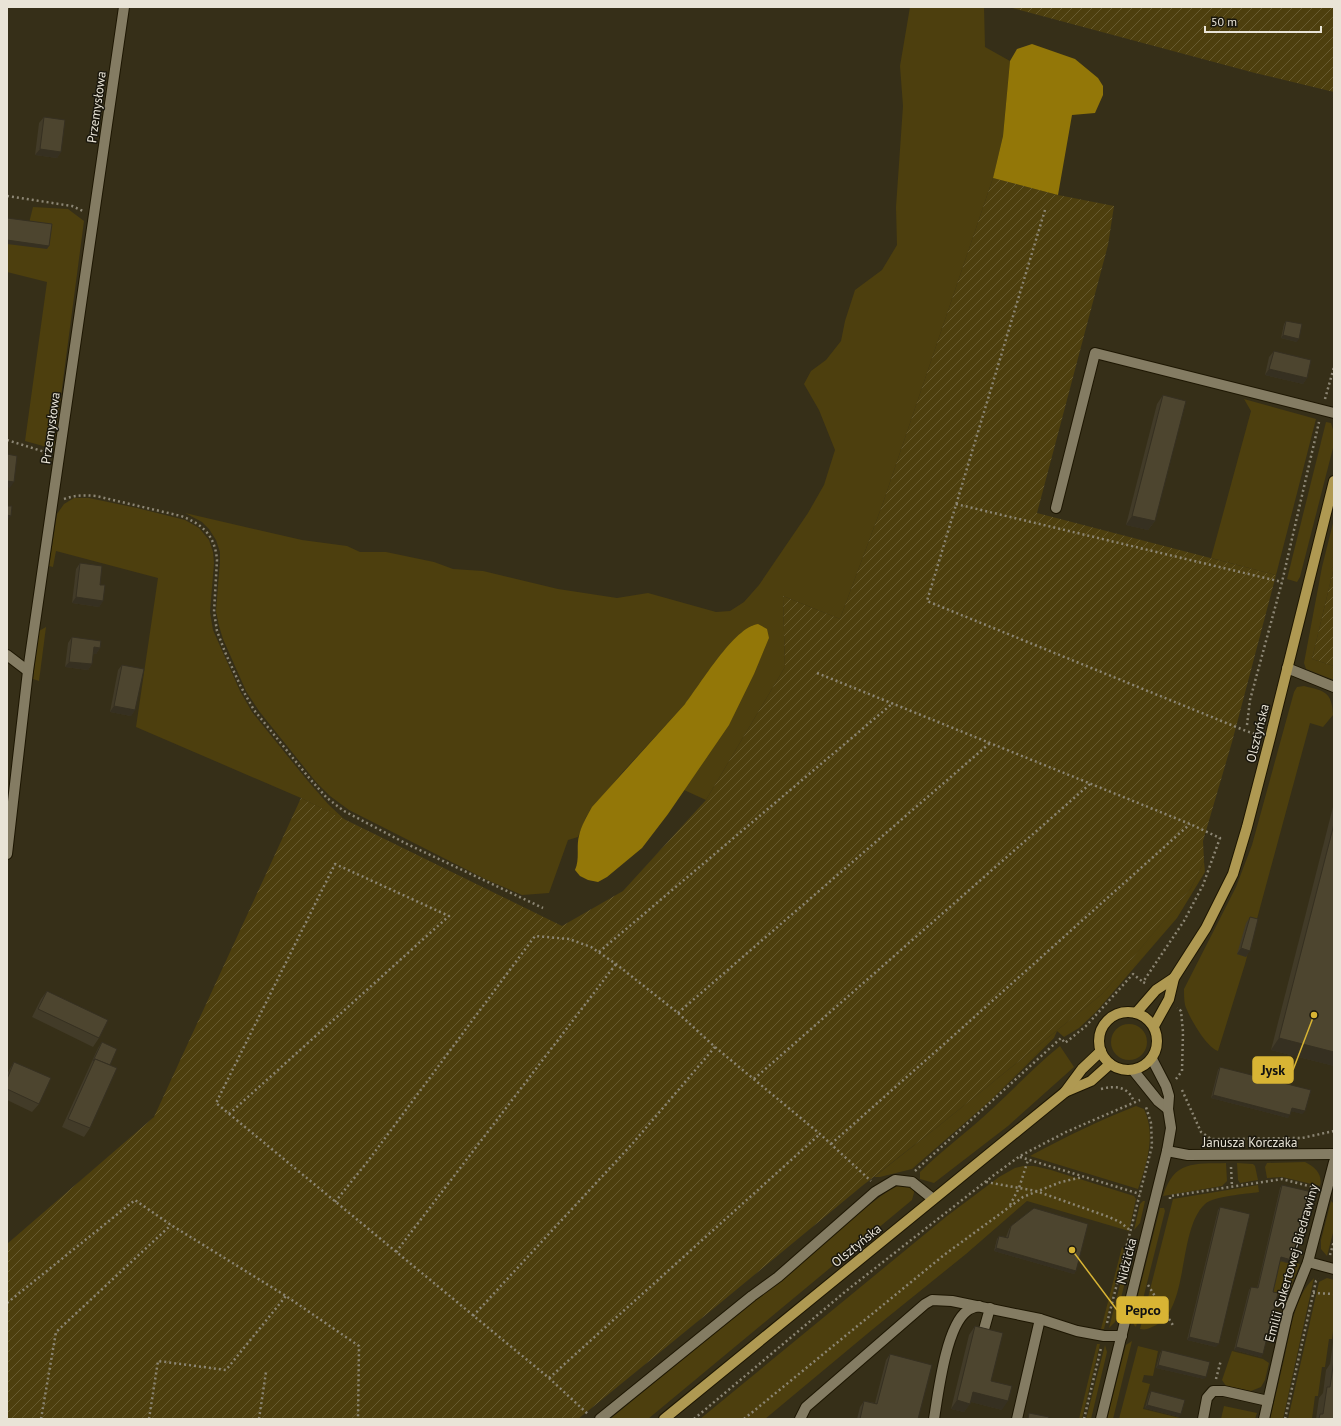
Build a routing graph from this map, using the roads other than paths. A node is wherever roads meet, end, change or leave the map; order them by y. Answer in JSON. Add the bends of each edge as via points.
{"nodes":[{"id":1,"x":124,"y":7,"type":"edge"},
{"id":2,"x":1334,"y":413,"type":"edge"},
{"id":3,"x":1334,"y":482,"type":"edge"},
{"id":4,"x":1056,"y":508,"type":"dead end"},
{"id":5,"x":7,"y":655,"type":"edge"},
{"id":6,"x":1287,"y":668,"type":"junction"},
{"id":7,"x":28,"y":670,"type":"junction"},
{"id":8,"x":1334,"y":687,"type":"edge"},
{"id":9,"x":7,"y":854,"type":"edge"},
{"id":10,"x":1174,"y":978,"type":"junction"},
{"id":11,"x":1136,"y":1013,"type":"junction"},
{"id":12,"x":1154,"y":1026,"type":"junction"},
{"id":13,"x":1100,"y":1051,"type":"junction"},
{"id":14,"x":1152,"y":1059,"type":"junction"},
{"id":15,"x":1110,"y":1064,"type":"junction"},
{"id":16,"x":1133,"y":1070,"type":"junction"},
{"id":17,"x":1065,"y":1092,"type":"junction"},
{"id":18,"x":1168,"y":1109,"type":"junction"},
{"id":19,"x":1167,"y":1151,"type":"junction"},
{"id":20,"x":1334,"y":1154,"type":"edge"},
{"id":21,"x":1334,"y":1162,"type":"edge"},
{"id":22,"x":933,"y":1199,"type":"junction"},
{"id":23,"x":1308,"y":1262,"type":"junction"},
{"id":24,"x":1334,"y":1269,"type":"edge"},
{"id":25,"x":979,"y":1306,"type":"junction"},
{"id":26,"x":990,"y":1308,"type":"junction"},
{"id":27,"x":1040,"y":1319,"type":"junction"},
{"id":28,"x":983,"y":1334,"type":"edge"},
{"id":29,"x":1122,"y":1336,"type":"junction"},
{"id":30,"x":1268,"y":1401,"type":"junction"},
{"id":31,"x":600,"y":1419,"type":"edge"},
{"id":32,"x":664,"y":1419,"type":"edge"},
{"id":33,"x":800,"y":1419,"type":"edge"},
{"id":34,"x":934,"y":1419,"type":"edge"},
{"id":35,"x":1017,"y":1419,"type":"edge"},
{"id":36,"x":1101,"y":1419,"type":"edge"},
{"id":37,"x":1203,"y":1419,"type":"edge"},
{"id":38,"x":1264,"y":1419,"type":"edge"}],
"edges":[{"from":1,"to":7,"type":"street","name":"Przemysłowa"},
{"from":2,"to":4,"type":"street","via":[[1095,353]]},
{"from":3,"to":6,"type":"main road","name":"Olsztyńska"},
{"from":5,"to":7,"type":"street"},
{"from":6,"to":8,"type":"street"},
{"from":6,"to":10,"type":"main road","name":"Olsztyńska","via":[[1233,874],[1206,928]]},
{"from":7,"to":9,"type":"street","name":"Przemysłowa"},
{"from":10,"to":11,"type":"main road","name":"Olsztyńska","via":[[1156,990]]},
{"from":10,"to":12,"type":"main road","name":"Olsztyńska","via":[[1169,999]]},
{"from":11,"to":12,"type":"main road"},
{"from":11,"to":13,"type":"main road","via":[[1118,1013],[1104,1024],[1100,1033]]},
{"from":12,"to":14,"type":"main road","via":[[1158,1043]]},
{"from":13,"to":15,"type":"main road"},
{"from":13,"to":17,"type":"main road","name":"Olsztyńska","via":[[1082,1069]]},
{"from":14,"to":16,"type":"main road","via":[[1143,1067]]},
{"from":14,"to":18,"type":"street","name":"Nidzicka","via":[[1170,1096]]},
{"from":15,"to":16,"type":"main road","via":[[1117,1068]]},
{"from":15,"to":17,"type":"main road","name":"Olsztyńska","via":[[1091,1081]]},
{"from":16,"to":18,"type":"street","via":[[1158,1101]]},
{"from":17,"to":22,"type":"main road","name":"Olsztyńska"},
{"from":18,"to":19,"type":"street","name":"Nidzicka","via":[[1171,1128]]},
{"from":19,"to":20,"type":"street","name":"Janusza Korczaka","via":[[1188,1155]]},
{"from":19,"to":29,"type":"street","name":"Nidzicka"},
{"from":21,"to":23,"type":"street","name":"Emilii Sukertowej-Biedrawiny"},
{"from":22,"to":31,"type":"street","via":[[912,1182],[895,1180],[875,1192],[778,1277]]},
{"from":22,"to":32,"type":"main road","name":"Olsztyńska"},
{"from":23,"to":24,"type":"street"},
{"from":23,"to":30,"type":"street","name":"Emilii Sukertowej-Biedrawiny","via":[[1288,1312]]},
{"from":25,"to":26,"type":"street"},
{"from":25,"to":33,"type":"street","via":[[939,1300],[925,1304],[806,1407]]},
{"from":25,"to":34,"type":"street","via":[[967,1311],[954,1328],[940,1376]]},
{"from":26,"to":27,"type":"street"},
{"from":26,"to":28,"type":"street"},
{"from":27,"to":29,"type":"street","via":[[1077,1331]]},
{"from":27,"to":35,"type":"street"},
{"from":29,"to":36,"type":"street","name":"Nidzicka"},
{"from":30,"to":37,"type":"street","via":[[1213,1391],[1208,1398]]},
{"from":30,"to":38,"type":"street","name":"Emilii Sukertowej-Biedrawiny"}]}
